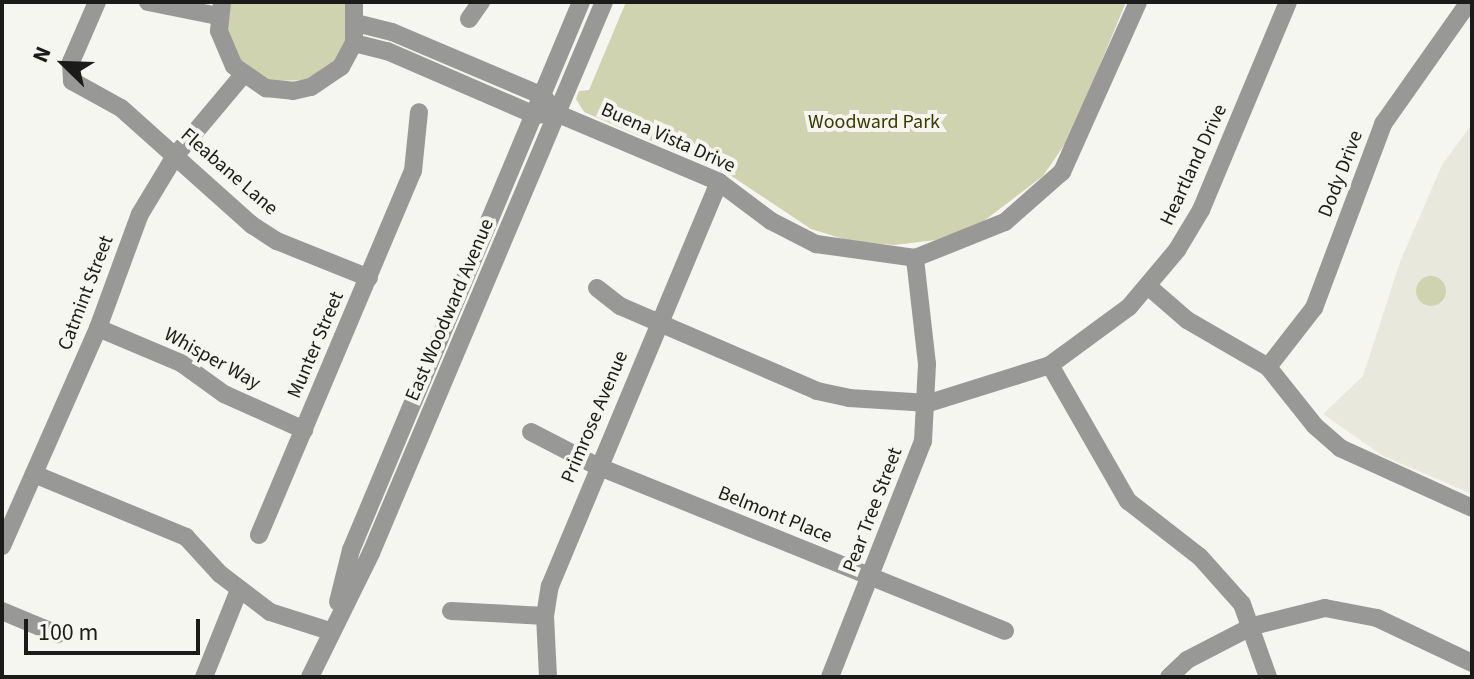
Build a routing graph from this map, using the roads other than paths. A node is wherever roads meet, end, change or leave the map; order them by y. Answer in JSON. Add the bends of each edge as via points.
{"nodes":[{"id":1,"x":97,"y":2,"type":"edge"},
{"id":2,"x":148,"y":2,"type":"edge"},
{"id":3,"x":354,"y":2,"type":"edge"},
{"id":4,"x":481,"y":2,"type":"edge"},
{"id":5,"x":581,"y":2,"type":"edge"},
{"id":6,"x":604,"y":2,"type":"edge"},
{"id":7,"x":1138,"y":2,"type":"edge"},
{"id":8,"x":1288,"y":2,"type":"edge"},
{"id":9,"x":1469,"y":2,"type":"edge"},
{"id":10,"x":220,"y":9,"type":"edge"},
{"id":11,"x":469,"y":19,"type":"dead end"},
{"id":12,"x":356,"y":23,"type":"junction"},
{"id":13,"x":354,"y":43,"type":"junction"},
{"id":14,"x":243,"y":75,"type":"junction"},
{"id":15,"x":543,"y":96,"type":"junction"},
{"id":16,"x":419,"y":112,"type":"dead end"},
{"id":17,"x":556,"y":113,"type":"junction"},
{"id":18,"x":535,"y":115,"type":"junction"},
{"id":19,"x":175,"y":156,"type":"junction"},
{"id":20,"x":719,"y":182,"type":"junction"},
{"id":21,"x":915,"y":258,"type":"junction"},
{"id":22,"x":369,"y":278,"type":"junction"},
{"id":23,"x":1149,"y":287,"type":"junction"},
{"id":24,"x":597,"y":288,"type":"dead end"},
{"id":25,"x":660,"y":322,"type":"junction"},
{"id":26,"x":98,"y":328,"type":"junction"},
{"id":27,"x":1050,"y":365,"type":"junction"},
{"id":28,"x":1268,"y":367,"type":"junction"},
{"id":29,"x":929,"y":403,"type":"junction"},
{"id":30,"x":304,"y":430,"type":"junction"},
{"id":31,"x":531,"y":432,"type":"dead end"},
{"id":32,"x":597,"y":466,"type":"junction"},
{"id":33,"x":34,"y":474,"type":"junction"},
{"id":34,"x":1472,"y":508,"type":"edge"},
{"id":35,"x":259,"y":535,"type":"dead end"},
{"id":36,"x":2,"y":546,"type":"edge"},
{"id":37,"x":871,"y":578,"type":"junction"},
{"id":38,"x":239,"y":590,"type":"junction"},
{"id":39,"x":2,"y":611,"type":"edge"},
{"id":40,"x":451,"y":611,"type":"dead end"},
{"id":41,"x":545,"y":616,"type":"junction"},
{"id":42,"x":1253,"y":626,"type":"junction"},
{"id":43,"x":330,"y":631,"type":"junction"},
{"id":44,"x":1005,"y":631,"type":"dead end"},
{"id":45,"x":57,"y":634,"type":"dead end"},
{"id":46,"x":1472,"y":663,"type":"edge"},
{"id":47,"x":204,"y":677,"type":"edge"},
{"id":48,"x":310,"y":677,"type":"edge"},
{"id":49,"x":548,"y":677,"type":"edge"},
{"id":50,"x":830,"y":677,"type":"edge"},
{"id":51,"x":1169,"y":677,"type":"edge"},
{"id":52,"x":1268,"y":677,"type":"edge"}],
"edges":[{"from":1,"to":19,"type":"street","name":"Fleabane Lane","via":[[71,62],[72,81],[121,108]]},
{"from":2,"to":10,"type":"street"},
{"from":3,"to":12,"type":"street"},
{"from":4,"to":11,"type":"street"},
{"from":5,"to":15,"type":"street","name":"East Woodward Avenue"},
{"from":6,"to":17,"type":"street","name":"East Woodward Avenue"},
{"from":7,"to":21,"type":"street","name":"Buena Vista Drive","via":[[1062,172],[1012,218]]},
{"from":8,"to":23,"type":"street","name":"Heartland Drive","via":[[1201,210]]},
{"from":9,"to":28,"type":"street","name":"Dody Drive","via":[[1383,124],[1314,308]]},
{"from":10,"to":14,"type":"street","via":[[225,51]]},
{"from":12,"to":13,"type":"street"},
{"from":12,"to":15,"type":"street","name":"Buena Vista Drive","via":[[392,32]]},
{"from":13,"to":14,"type":"street","via":[[341,67],[311,87],[279,91]]},
{"from":13,"to":18,"type":"street","name":"Buena Vista Drive","via":[[387,51]]},
{"from":14,"to":19,"type":"street","name":"Catmint Street"},
{"from":15,"to":17,"type":"street","name":"Buena Vista Drive"},
{"from":15,"to":18,"type":"street","name":"East Woodward Avenue"},
{"from":16,"to":22,"type":"street","name":"Munter Street","via":[[413,171]]},
{"from":17,"to":18,"type":"street","name":"Buena Vista Drive"},
{"from":17,"to":20,"type":"street","name":"Buena Vista Drive"},
{"from":17,"to":43,"type":"street","name":"East Woodward Avenue","via":[[371,553]]},
{"from":18,"to":43,"type":"street","name":"East Woodward Avenue","via":[[351,550]]},
{"from":19,"to":22,"type":"street","name":"Fleabane Lane","via":[[277,241]]},
{"from":19,"to":26,"type":"street","name":"Catmint Street","via":[[140,214]]},
{"from":20,"to":21,"type":"street","name":"Buena Vista Drive","via":[[771,221],[816,244],[851,253]]},
{"from":20,"to":25,"type":"street","name":"Primrose Avenue"},
{"from":21,"to":29,"type":"street","name":"Pear Tree Street"},
{"from":22,"to":30,"type":"street","name":"Munter Street"},
{"from":23,"to":27,"type":"street","name":"Heartland Drive","via":[[1096,335]]},
{"from":23,"to":28,"type":"street","via":[[1187,320]]},
{"from":24,"to":25,"type":"street","name":"Heartland Drive","via":[[612,302]]},
{"from":25,"to":29,"type":"street","name":"Heartland Drive","via":[[817,391]]},
{"from":25,"to":32,"type":"street","name":"Primrose Avenue"},
{"from":26,"to":30,"type":"street","name":"Whisper Way","via":[[181,363],[224,394]]},
{"from":26,"to":33,"type":"street","name":"Catmint Street"},
{"from":27,"to":29,"type":"street","name":"Heartland Drive"},
{"from":27,"to":42,"type":"street","via":[[1128,501],[1200,557],[1242,604]]},
{"from":28,"to":34,"type":"street","via":[[1315,426],[1340,448]]},
{"from":29,"to":37,"type":"street","name":"Pear Tree Street","via":[[915,468]]},
{"from":30,"to":35,"type":"street","name":"Munter Street"},
{"from":31,"to":32,"type":"street","name":"Belmont Place"},
{"from":32,"to":37,"type":"street","name":"Belmont Place"},
{"from":32,"to":41,"type":"street","name":"Primrose Avenue","via":[[550,586]]},
{"from":33,"to":36,"type":"street","name":"Catmint Street"},
{"from":33,"to":38,"type":"street","via":[[186,537]]},
{"from":37,"to":44,"type":"street","name":"Belmont Place"},
{"from":37,"to":50,"type":"street","name":"Pear Tree Street"},
{"from":38,"to":43,"type":"street","via":[[270,612]]},
{"from":38,"to":47,"type":"street"},
{"from":39,"to":45,"type":"street"},
{"from":40,"to":41,"type":"street"},
{"from":41,"to":49,"type":"street","name":"Primrose Avenue"},
{"from":42,"to":46,"type":"street","via":[[1304,610],[1349,611]]},
{"from":42,"to":51,"type":"street","via":[[1187,660]]},
{"from":42,"to":52,"type":"street"},
{"from":43,"to":48,"type":"street","name":"East Woodward Avenue"}]}
